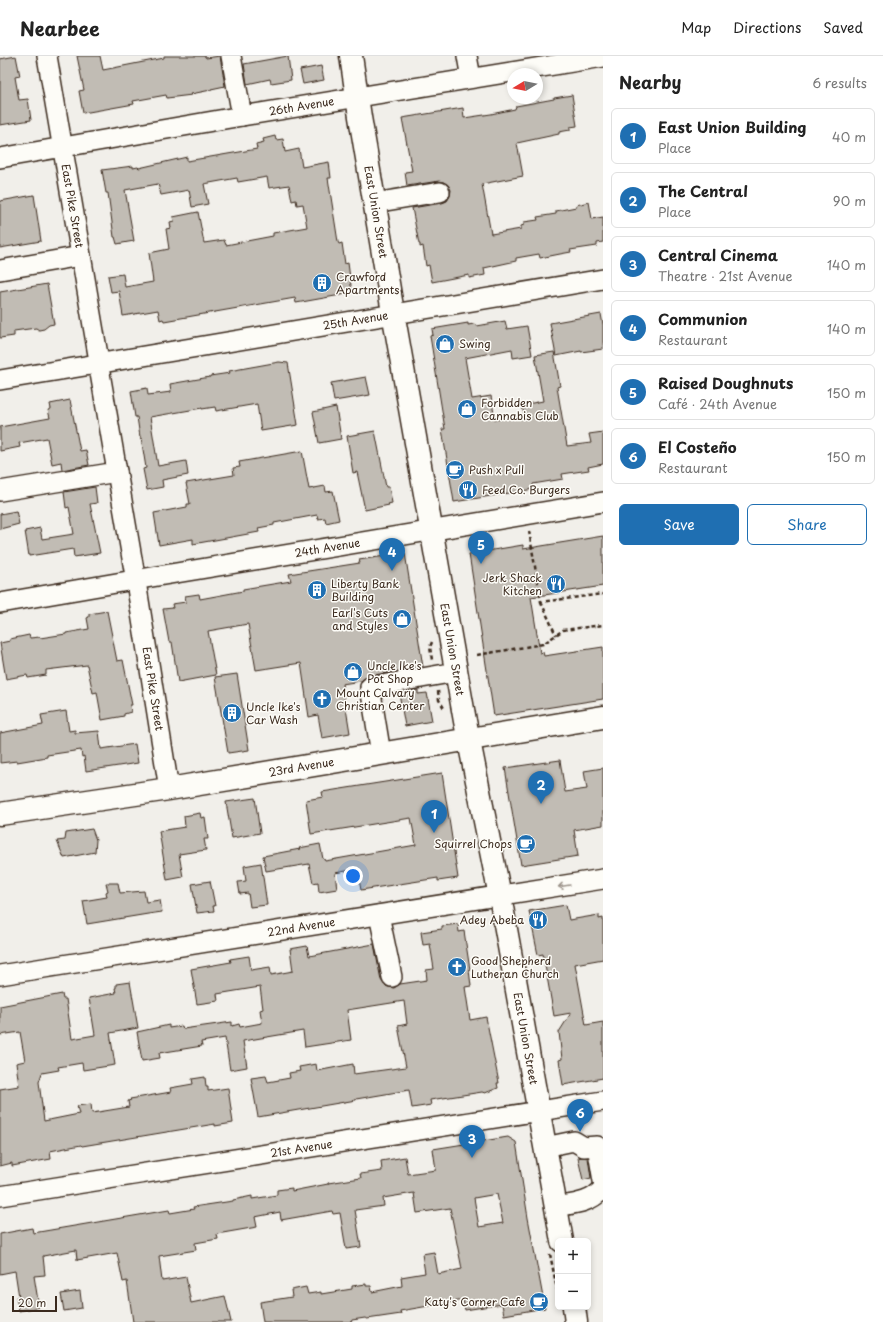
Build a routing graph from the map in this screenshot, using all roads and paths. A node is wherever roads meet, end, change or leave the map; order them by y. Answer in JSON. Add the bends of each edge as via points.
{"nodes":[{"id":1,"x":47,"y":56,"type":"edge"},
{"id":2,"x":231,"y":56,"type":"edge"},
{"id":3,"x":351,"y":56,"type":"edge"},
{"id":4,"x":467,"y":56,"type":"edge"},
{"id":5,"x":603,"y":57,"type":"edge"},
{"id":6,"x":471,"y":78,"type":"junction"},
{"id":7,"x":358,"y":98,"type":"junction"},
{"id":8,"x":242,"y":116,"type":"junction"},
{"id":9,"x":62,"y":147,"type":"junction"},
{"id":10,"x":0,"y":158,"type":"edge"},
{"id":11,"x":440,"y":192,"type":"dead end"},
{"id":12,"x":374,"y":204,"type":"junction"},
{"id":13,"x":81,"y":256,"type":"junction"},
{"id":14,"x":0,"y":270,"type":"edge"},
{"id":15,"x":603,"y":279,"type":"edge"},
{"id":16,"x":393,"y":315,"type":"junction"},
{"id":17,"x":100,"y":364,"type":"junction"},
{"id":18,"x":0,"y":380,"type":"edge"},
{"id":19,"x":117,"y":472,"type":"junction"},
{"id":20,"x":0,"y":492,"type":"edge"},
{"id":21,"x":603,"y":502,"type":"edge"},
{"id":22,"x":432,"y":531,"type":"junction"},
{"id":23,"x":529,"y":531,"type":"dead end"},
{"id":24,"x":136,"y":580,"type":"junction"},
{"id":25,"x":603,"y":594,"type":"edge"},
{"id":26,"x":541,"y":602,"type":"junction"},
{"id":27,"x":0,"y":603,"type":"edge"},
{"id":28,"x":603,"y":625,"type":"edge"},
{"id":29,"x":556,"y":635,"type":"junction"},
{"id":30,"x":477,"y":655,"type":"dead end"},
{"id":31,"x":456,"y":672,"type":"junction"},
{"id":32,"x":603,"y":717,"type":"edge"},
{"id":33,"x":469,"y":740,"type":"junction"},
{"id":34,"x":382,"y":754,"type":"junction"},
{"id":35,"x":169,"y":789,"type":"junction"},
{"id":36,"x":0,"y":814,"type":"edge"},
{"id":37,"x":603,"y":879,"type":"edge"},
{"id":38,"x":500,"y":896,"type":"junction"},
{"id":39,"x":379,"y":915,"type":"junction"},
{"id":40,"x":0,"y":975,"type":"edge"},
{"id":41,"x":392,"y":978,"type":"dead end"},
{"id":42,"x":603,"y":1101,"type":"edge"},
{"id":43,"x":539,"y":1111,"type":"junction"},
{"id":44,"x":545,"y":1147,"type":"junction"},
{"id":45,"x":603,"y":1181,"type":"edge"},
{"id":46,"x":603,"y":1188,"type":"edge"},
{"id":47,"x":0,"y":1196,"type":"edge"},
{"id":48,"x":556,"y":1207,"type":"junction"},
{"id":49,"x":561,"y":1238,"type":"edge"},
{"id":50,"x":574,"y":1310,"type":"edge"},
{"id":51,"x":576,"y":1322,"type":"edge"}],
"edges":[{"from":1,"to":9,"type":"street","name":"East Pike Street"},
{"from":2,"to":8,"type":"street"},
{"from":3,"to":7,"type":"main road","name":"East Union Street"},
{"from":4,"to":6,"type":"street"},
{"from":5,"to":6,"type":"street","name":"26th Avenue"},
{"from":6,"to":7,"type":"street","name":"26th Avenue"},
{"from":7,"to":8,"type":"street","name":"26th Avenue"},
{"from":7,"to":12,"type":"main road","name":"East Union Street"},
{"from":8,"to":9,"type":"street","name":"26th Avenue"},
{"from":9,"to":10,"type":"street","name":"26th Avenue"},
{"from":9,"to":13,"type":"street","name":"East Pike Street"},
{"from":11,"to":12,"type":"street"},
{"from":12,"to":16,"type":"main road","name":"East Union Street"},
{"from":13,"to":14,"type":"street"},
{"from":13,"to":17,"type":"street","name":"East Pike Street"},
{"from":15,"to":16,"type":"street","name":"25th Avenue"},
{"from":16,"to":17,"type":"street","name":"25th Avenue"},
{"from":16,"to":22,"type":"main road","name":"East Union Street"},
{"from":17,"to":18,"type":"street","name":"25th Avenue"},
{"from":17,"to":19,"type":"street","name":"East Pike Street"},
{"from":19,"to":20,"type":"street"},
{"from":19,"to":24,"type":"street","name":"East Pike Street"},
{"from":21,"to":22,"type":"street","name":"24th Avenue"},
{"from":22,"to":24,"type":"street","name":"24th Avenue"},
{"from":22,"to":31,"type":"main road","name":"East Union Street"},
{"from":23,"to":26,"type":"path"},
{"from":24,"to":27,"type":"street","name":"24th Avenue"},
{"from":24,"to":35,"type":"street","name":"East Pike Street"},
{"from":25,"to":26,"type":"path"},
{"from":26,"to":29,"type":"path"},
{"from":28,"to":29,"type":"path","via":[[564,630]]},
{"from":29,"to":30,"type":"path","via":[[543,644]]},
{"from":31,"to":33,"type":"main road","name":"East Union Street"},
{"from":31,"to":34,"type":"street","via":[[370,687]]},
{"from":32,"to":33,"type":"main road","name":"23rd Avenue"},
{"from":33,"to":34,"type":"main road","name":"23rd Avenue"},
{"from":33,"to":38,"type":"main road","name":"East Union Street"},
{"from":34,"to":35,"type":"main road","name":"23rd Avenue"},
{"from":35,"to":36,"type":"main road","name":"23rd Avenue"},
{"from":37,"to":38,"type":"street","name":"22nd Avenue","one_way":true},
{"from":38,"to":39,"type":"street","name":"22nd Avenue"},
{"from":38,"to":43,"type":"main road","name":"East Union Street"},
{"from":39,"to":40,"type":"street","name":"22nd Avenue"},
{"from":39,"to":41,"type":"street"},
{"from":42,"to":43,"type":"street","name":"21st Avenue"},
{"from":43,"to":44,"type":"main road","name":"East Union Street"},
{"from":43,"to":47,"type":"street","name":"21st Avenue"},
{"from":44,"to":45,"type":"street","via":[[574,1141],[584,1147],[597,1146]]},
{"from":44,"to":48,"type":"main road","name":"East Union Street"},
{"from":46,"to":48,"type":"street","via":[[586,1201]]},
{"from":48,"to":49,"type":"main road","name":"East Union Street"},
{"from":50,"to":51,"type":"main road"}]}
